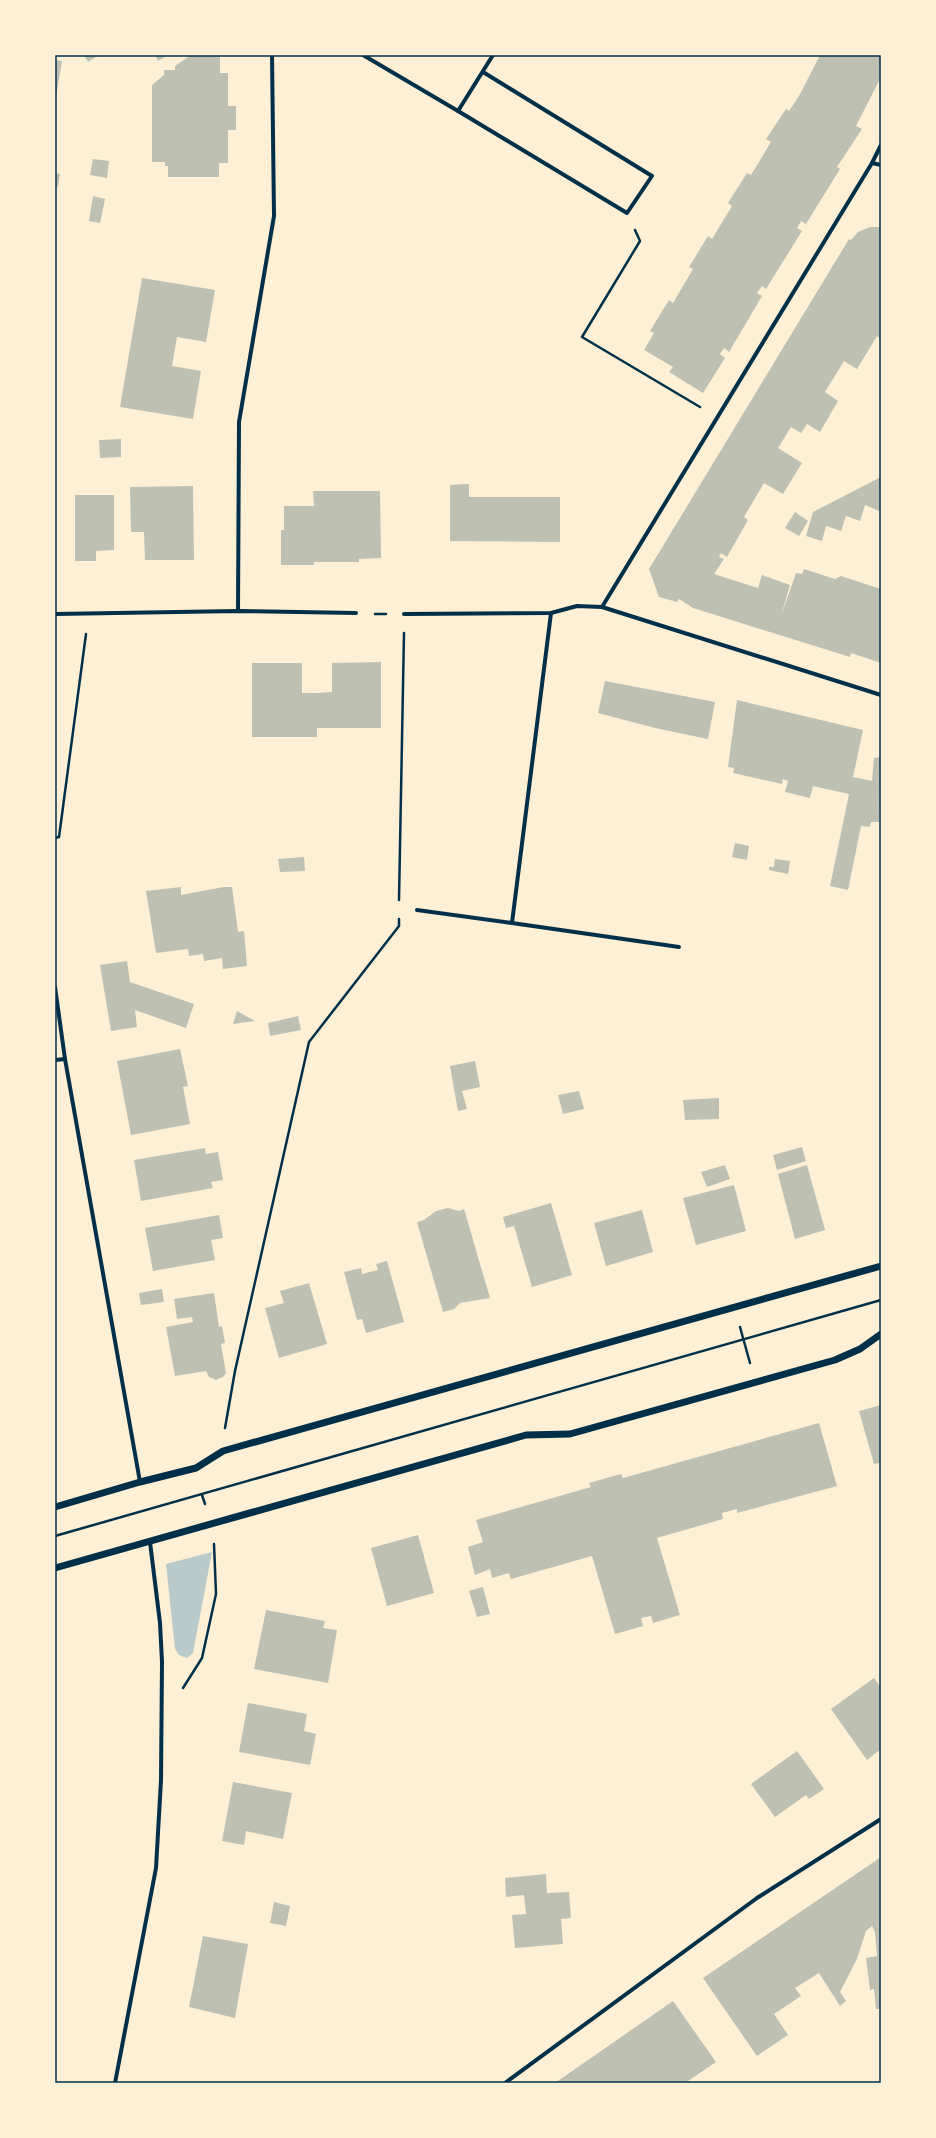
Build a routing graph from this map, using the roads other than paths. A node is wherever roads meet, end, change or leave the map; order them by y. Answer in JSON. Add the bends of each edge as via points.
{"nodes":[{"id":1,"x":272,"y":55,"type":"edge"},
{"id":2,"x":364,"y":55,"type":"edge"},
{"id":3,"x":493,"y":55,"type":"edge"},
{"id":4,"x":483,"y":72,"type":"junction"},
{"id":5,"x":458,"y":111,"type":"junction"},
{"id":6,"x":881,"y":145,"type":"edge"},
{"id":7,"x":872,"y":163,"type":"junction"},
{"id":8,"x":881,"y":165,"type":"edge"},
{"id":9,"x":602,"y":607,"type":"junction"},
{"id":10,"x":238,"y":611,"type":"junction"},
{"id":11,"x":551,"y":613,"type":"junction"},
{"id":12,"x":55,"y":614,"type":"edge"},
{"id":13,"x":356,"y":614,"type":"road end"},
{"id":14,"x":404,"y":614,"type":"road end"},
{"id":15,"x":881,"y":695,"type":"edge"},
{"id":16,"x":417,"y":910,"type":"dead end"},
{"id":17,"x":512,"y":923,"type":"junction"},
{"id":18,"x":679,"y":946,"type":"dead end"},
{"id":19,"x":55,"y":987,"type":"edge"},
{"id":20,"x":65,"y":1059,"type":"junction"},
{"id":21,"x":55,"y":1060,"type":"edge"},
{"id":22,"x":881,"y":1266,"type":"edge"},
{"id":23,"x":881,"y":1334,"type":"edge"},
{"id":24,"x":140,"y":1482,"type":"junction"},
{"id":25,"x":55,"y":1506,"type":"edge"},
{"id":26,"x":150,"y":1542,"type":"junction"},
{"id":27,"x":55,"y":1568,"type":"edge"},
{"id":28,"x":881,"y":1819,"type":"edge"},
{"id":29,"x":115,"y":2083,"type":"edge"},
{"id":30,"x":505,"y":2083,"type":"edge"}],
"edges":[{"from":1,"to":10,"type":"street","via":[[274,216],[239,422]]},
{"from":2,"to":5,"type":"street"},
{"from":3,"to":4,"type":"street"},
{"from":4,"to":5,"type":"street"},
{"from":4,"to":5,"type":"street","via":[[652,176],[627,213]]},
{"from":6,"to":7,"type":"street"},
{"from":7,"to":8,"type":"street"},
{"from":7,"to":9,"type":"street"},
{"from":9,"to":11,"type":"street","via":[[577,606]]},
{"from":9,"to":15,"type":"street"},
{"from":10,"to":12,"type":"street"},
{"from":10,"to":13,"type":"street"},
{"from":11,"to":14,"type":"street"},
{"from":11,"to":17,"type":"street"},
{"from":16,"to":17,"type":"street"},
{"from":17,"to":18,"type":"street"},
{"from":19,"to":20,"type":"street"},
{"from":20,"to":21,"type":"street"},
{"from":20,"to":24,"type":"street"},
{"from":22,"to":24,"type":"street","via":[[223,1451],[196,1468]]},
{"from":23,"to":26,"type":"street","via":[[860,1349],[835,1360],[570,1434],[526,1435]]},
{"from":24,"to":25,"type":"street"},
{"from":26,"to":27,"type":"street"},
{"from":26,"to":29,"type":"street","via":[[162,1662],[161,1780],[156,1868]]},
{"from":28,"to":30,"type":"street","via":[[757,1898]]}]}
